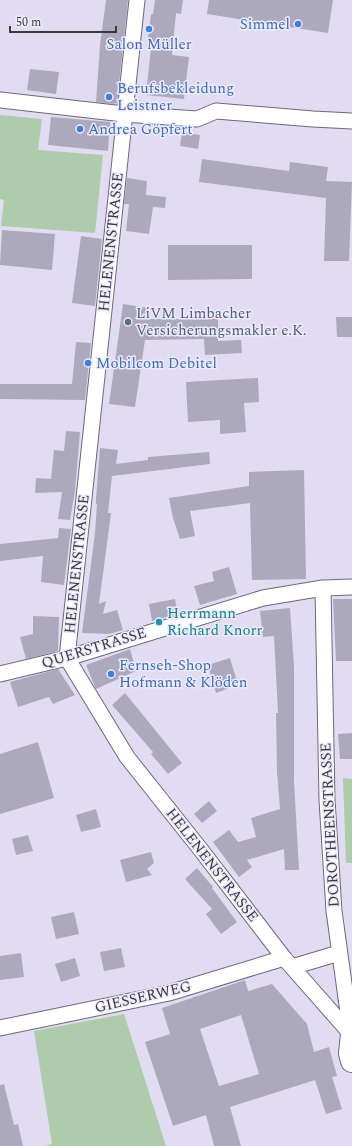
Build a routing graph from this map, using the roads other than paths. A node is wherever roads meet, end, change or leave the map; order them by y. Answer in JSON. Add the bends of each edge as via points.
{"nodes":[{"id":1,"x":136,"y":0,"type":"edge"},
{"id":2,"x":0,"y":100,"type":"edge"},
{"id":3,"x":124,"y":114,"type":"junction"},
{"id":4,"x":352,"y":121,"type":"edge"},
{"id":5,"x":352,"y":587,"type":"edge"},
{"id":6,"x":323,"y":588,"type":"junction"},
{"id":7,"x":67,"y":658,"type":"junction"},
{"id":8,"x":0,"y":674,"type":"edge"},
{"id":9,"x":339,"y":953,"type":"junction"},
{"id":10,"x":288,"y":963,"type":"junction"},
{"id":11,"x":0,"y":1028,"type":"edge"},
{"id":12,"x":352,"y":1034,"type":"edge"},
{"id":13,"x":352,"y":1061,"type":"edge"}],
"edges":[{"from":1,"to":3,"type":"street","name":"HELENENSTRASSE"},
{"from":2,"to":3,"type":"street"},
{"from":3,"to":4,"type":"street","via":[[197,119],[216,111]]},
{"from":3,"to":7,"type":"street","name":"HELENENSTRASSE"},
{"from":5,"to":6,"type":"street","name":"QUERSTRASSE"},
{"from":6,"to":7,"type":"street","name":"QUERSTRASSE","via":[[263,598]]},
{"from":6,"to":9,"type":"street","name":"DOROTHEENSTRASSE","via":[[327,800]]},
{"from":7,"to":8,"type":"street","name":"QUERSTRASSE"},
{"from":7,"to":10,"type":"street","name":"HELENENSTRASSE","via":[[127,757]]},
{"from":9,"to":10,"type":"street","name":"GIESSERWEG"},
{"from":9,"to":12,"type":"street","name":"DOROTHEENSTRASSE"},
{"from":10,"to":11,"type":"street","name":"GIESSERWEG","via":[[170,993]]},
{"from":10,"to":12,"type":"street","name":"HELENENSTRASSE"},
{"from":12,"to":13,"type":"main road","name":"DOROTHEENSTRASSE"}]}
